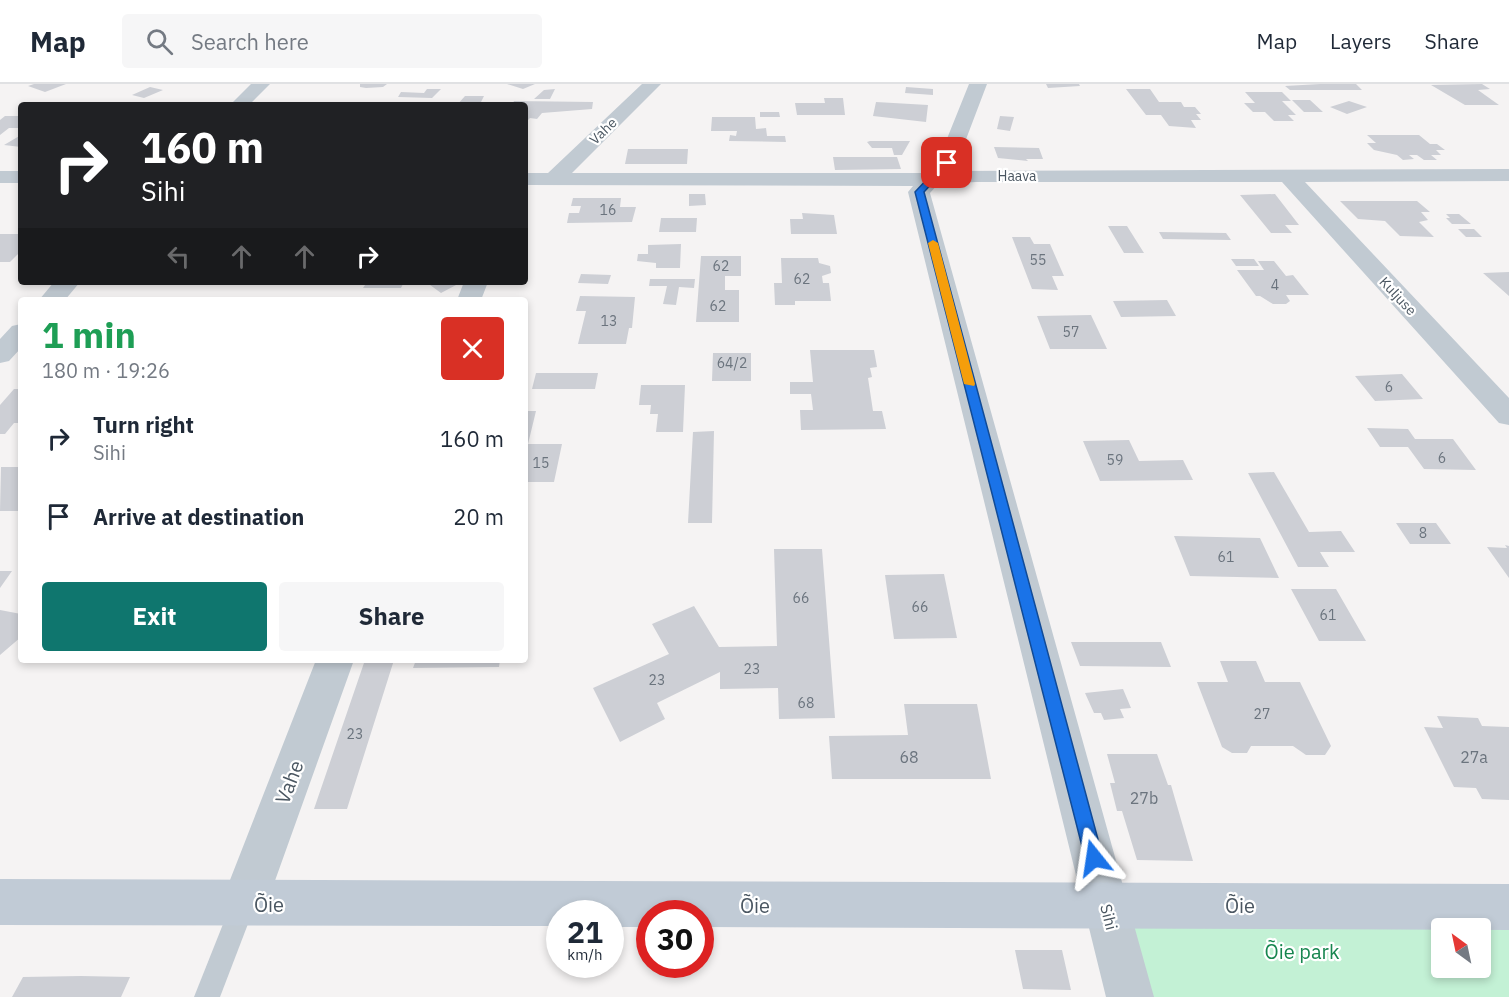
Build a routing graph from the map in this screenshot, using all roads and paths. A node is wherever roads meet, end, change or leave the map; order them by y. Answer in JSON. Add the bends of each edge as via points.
{"nodes":[{"id":1,"x":261,"y":84,"type":"edge"},
{"id":2,"x":652,"y":84,"type":"edge"},
{"id":3,"x":978,"y":84,"type":"edge"},
{"id":4,"x":242,"y":102,"type":"edge"},
{"id":5,"x":1287,"y":175,"type":"junction"},
{"id":6,"x":1509,"y":175,"type":"edge"},
{"id":7,"x":0,"y":177,"type":"edge"},
{"id":8,"x":18,"y":177,"type":"edge"},
{"id":9,"x":528,"y":179,"type":"edge"},
{"id":10,"x":554,"y":179,"type":"junction"},
{"id":11,"x":934,"y":179,"type":"junction"},
{"id":12,"x":65,"y":285,"type":"edge"},
{"id":13,"x":54,"y":297,"type":"edge"},
{"id":14,"x":18,"y":335,"type":"edge"},
{"id":15,"x":0,"y":355,"type":"edge"},
{"id":16,"x":1509,"y":416,"type":"edge"},
{"id":17,"x":334,"y":663,"type":"edge"},
{"id":18,"x":0,"y":902,"type":"edge"},
{"id":19,"x":243,"y":903,"type":"junction"},
{"id":20,"x":1106,"y":904,"type":"junction"},
{"id":21,"x":1509,"y":907,"type":"edge"},
{"id":22,"x":207,"y":997,"type":"edge"},
{"id":23,"x":1130,"y":997,"type":"edge"}],
"edges":[{"from":1,"to":4,"type":"street"},
{"from":2,"to":10,"type":"street","name":"Vahe"},
{"from":3,"to":11,"type":"street","name":"Sihi","via":[[947,163]]},
{"from":5,"to":6,"type":"street","name":"Haava"},
{"from":5,"to":11,"type":"street","name":"Haava"},
{"from":5,"to":16,"type":"street","name":"Kuljuse"},
{"from":7,"to":8,"type":"street"},
{"from":9,"to":10,"type":"street","name":"Haava"},
{"from":10,"to":11,"type":"street","name":"Haava"},
{"from":11,"to":20,"type":"street","name":"Sihi","via":[[919,192]]},
{"from":12,"to":13,"type":"street"},
{"from":14,"to":15,"type":"street"},
{"from":17,"to":19,"type":"street","name":"Vahe"},
{"from":18,"to":19,"type":"street","name":"Õie"},
{"from":19,"to":20,"type":"street","name":"Õie","via":[[1011,907]]},
{"from":19,"to":22,"type":"lane"},
{"from":20,"to":21,"type":"street","name":"Õie"},
{"from":20,"to":23,"type":"street","name":"Sihi"}]}
